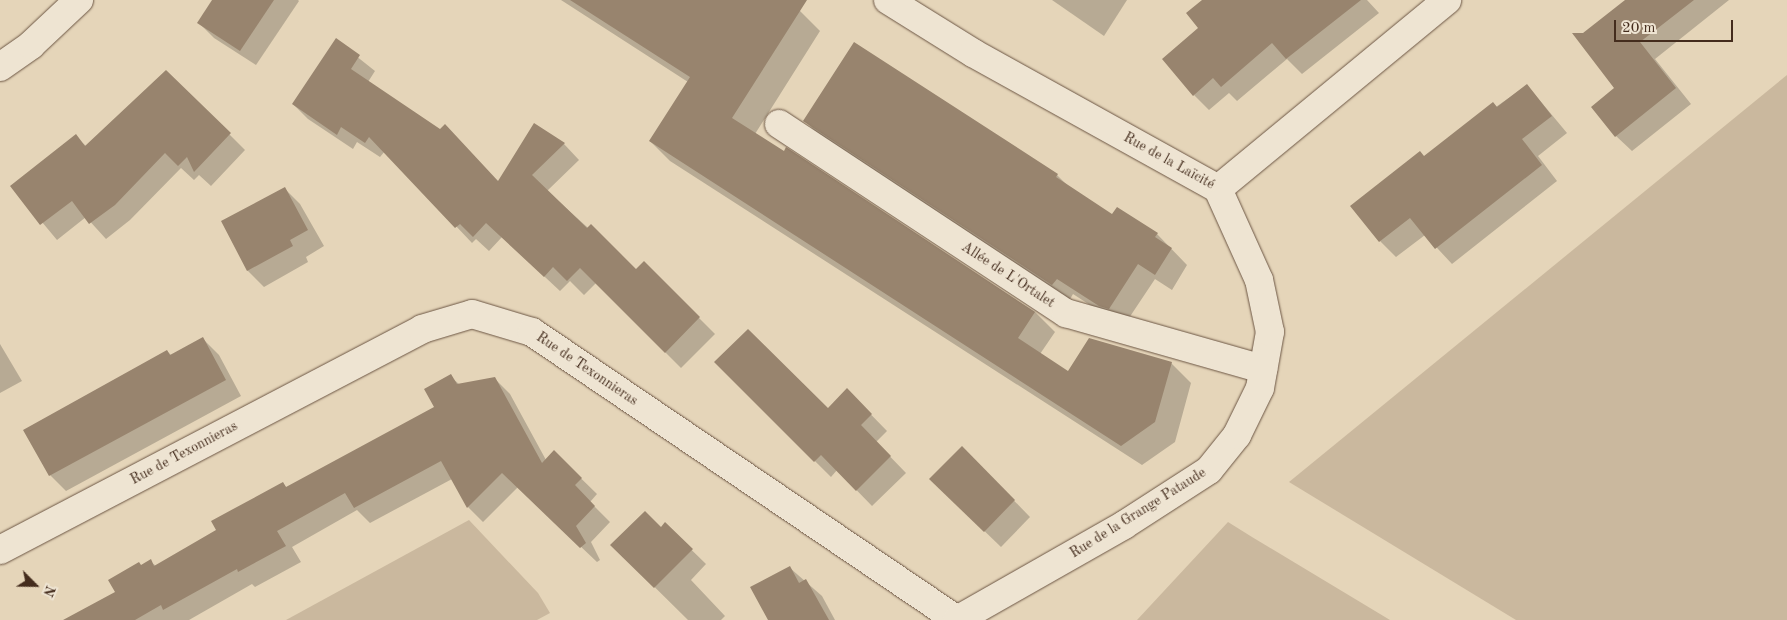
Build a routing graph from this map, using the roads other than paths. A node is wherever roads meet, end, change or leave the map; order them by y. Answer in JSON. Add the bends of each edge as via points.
{"nodes":[{"id":1,"x":79,"y":0,"type":"edge"},
{"id":2,"x":888,"y":0,"type":"edge"},
{"id":3,"x":1447,"y":0,"type":"edge"},
{"id":4,"x":0,"y":67,"type":"edge"},
{"id":5,"x":779,"y":124,"type":"dead end"},
{"id":6,"x":1218,"y":189,"type":"junction"},
{"id":7,"x":1263,"y":369,"type":"junction"},
{"id":8,"x":0,"y":550,"type":"edge"},
{"id":9,"x":957,"y":620,"type":"edge"}],
"edges":[{"from":1,"to":4,"type":"street","via":[[31,45]]},
{"from":2,"to":6,"type":"street","name":"Rue de la Laïcité","via":[[973,54]]},
{"from":3,"to":6,"type":"street","name":"Rue de la Laïcité"},
{"from":5,"to":7,"type":"street","name":"Allée de L'Ortalet","via":[[1066,313]]},
{"from":6,"to":7,"type":"street","name":"Rue de la Grange Pataude","via":[[1259,280],[1270,332]]},
{"from":7,"to":9,"type":"street","name":"Rue de la Grange Pataude","via":[[1260,388],[1237,435],[1209,470],[1124,525]]},
{"from":8,"to":9,"type":"street","name":"Rue de Texonnieras","via":[[422,329],[472,314],[532,332]]}]}
